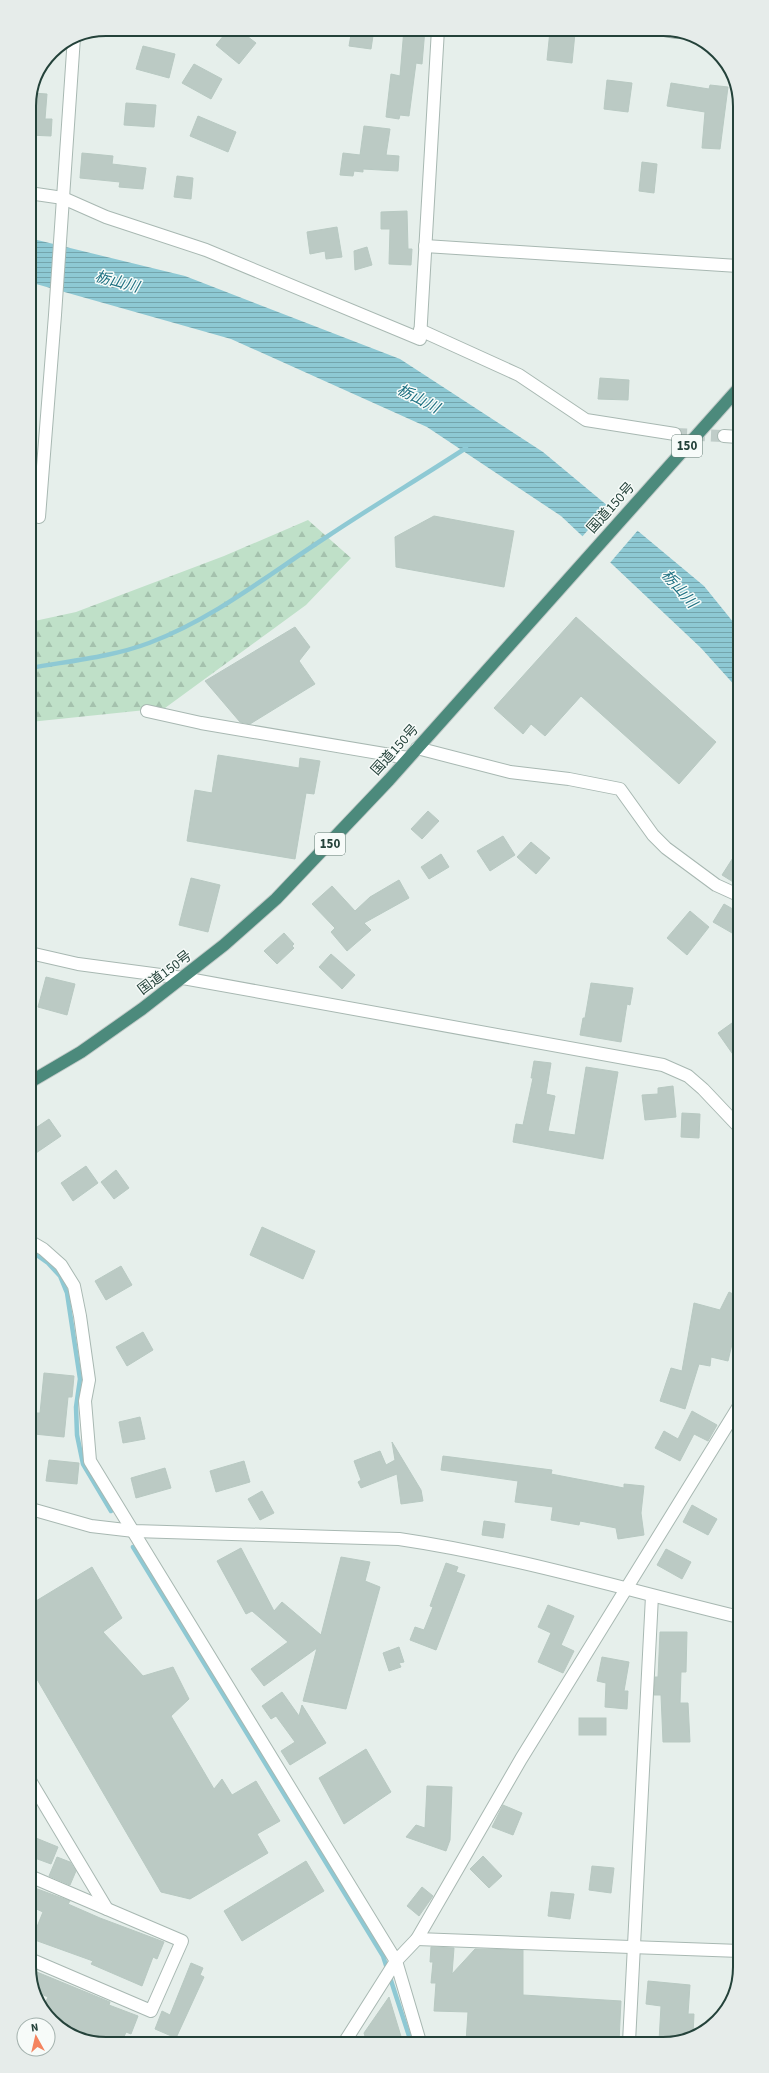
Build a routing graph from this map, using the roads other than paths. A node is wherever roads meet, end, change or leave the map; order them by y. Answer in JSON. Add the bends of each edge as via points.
{"nodes":[{"id":1,"x":438,"y":36,"type":"edge"},
{"id":2,"x":74,"y":44,"type":"edge"},
{"id":3,"x":36,"y":193,"type":"edge"},
{"id":4,"x":63,"y":198,"type":"junction"},
{"id":5,"x":425,"y":246,"type":"junction"},
{"id":6,"x":733,"y":266,"type":"edge"},
{"id":7,"x":420,"y":330,"type":"junction"},
{"id":8,"x":733,"y":395,"type":"edge"},
{"id":9,"x":675,"y":434,"type":"tunnel mouth"},
{"id":10,"x":724,"y":436,"type":"tunnel mouth"},
{"id":11,"x":733,"y":437,"type":"edge"},
{"id":12,"x":39,"y":517,"type":"dead end"},
{"id":13,"x":147,"y":711,"type":"dead end"},
{"id":14,"x":417,"y":748,"type":"junction"},
{"id":15,"x":408,"y":758,"type":"junction"},
{"id":16,"x":733,"y":893,"type":"edge"},
{"id":17,"x":36,"y":955,"type":"edge"},
{"id":18,"x":183,"y":978,"type":"junction"},
{"id":19,"x":36,"y":1078,"type":"edge"},
{"id":20,"x":733,"y":1121,"type":"edge"},
{"id":21,"x":36,"y":1245,"type":"edge"},
{"id":22,"x":733,"y":1416,"type":"edge"},
{"id":23,"x":36,"y":1511,"type":"edge"},
{"id":24,"x":134,"y":1531,"type":"junction"},
{"id":25,"x":626,"y":1588,"type":"junction"},
{"id":26,"x":652,"y":1596,"type":"junction"},
{"id":27,"x":733,"y":1615,"type":"edge"},
{"id":28,"x":36,"y":1790,"type":"edge"},
{"id":29,"x":36,"y":1879,"type":"edge"},
{"id":30,"x":107,"y":1909,"type":"junction"},
{"id":31,"x":417,"y":1938,"type":"junction"},
{"id":32,"x":633,"y":1947,"type":"junction"},
{"id":33,"x":733,"y":1951,"type":"edge"},
{"id":34,"x":396,"y":1961,"type":"junction"},
{"id":35,"x":36,"y":1962,"type":"edge"},
{"id":36,"x":348,"y":2037,"type":"edge"},
{"id":37,"x":419,"y":2037,"type":"edge"},
{"id":38,"x":629,"y":2037,"type":"edge"}],
"edges":[{"from":1,"to":5,"type":"street"},
{"from":2,"to":4,"type":"street"},
{"from":3,"to":4,"type":"street"},
{"from":4,"to":7,"type":"street","via":[[106,217],[206,250],[420,339]]},
{"from":4,"to":12,"type":"street"},
{"from":5,"to":6,"type":"street"},
{"from":5,"to":7,"type":"street"},
{"from":7,"to":9,"type":"street","via":[[519,375],[586,420]]},
{"from":8,"to":14,"type":"highway","name":"国道150号","number":"150"},
{"from":10,"to":11,"type":"street"},
{"from":13,"to":15,"type":"street","via":[[201,723]]},
{"from":14,"to":15,"type":"highway","name":"国道150号","number":"150"},
{"from":14,"to":16,"type":"street","via":[[510,772],[569,779],[620,789],[653,836],[666,848],[716,885]]},
{"from":15,"to":18,"type":"highway","name":"国道150号","number":"150","via":[[276,899]]},
{"from":17,"to":18,"type":"street","via":[[78,964]]},
{"from":18,"to":19,"type":"highway","name":"国道150号","number":"150","via":[[81,1052]]},
{"from":18,"to":20,"type":"street","via":[[663,1064],[688,1076]]},
{"from":21,"to":24,"type":"street","via":[[61,1265],[74,1286],[89,1380],[85,1400],[90,1461]]},
{"from":22,"to":25,"type":"street"},
{"from":23,"to":24,"type":"street","via":[[90,1526]]},
{"from":24,"to":25,"type":"street","via":[[399,1539],[441,1546]]},
{"from":24,"to":34,"type":"street"},
{"from":25,"to":26,"type":"street"},
{"from":25,"to":31,"type":"street","via":[[521,1759]]},
{"from":26,"to":27,"type":"street"},
{"from":26,"to":32,"type":"street"},
{"from":28,"to":30,"type":"street"},
{"from":29,"to":30,"type":"street"},
{"from":30,"to":35,"type":"street","via":[[182,1940],[151,2011]]},
{"from":31,"to":32,"type":"street"},
{"from":31,"to":34,"type":"street"},
{"from":32,"to":33,"type":"street"},
{"from":32,"to":38,"type":"street"},
{"from":34,"to":36,"type":"street"},
{"from":34,"to":37,"type":"street"}]}
